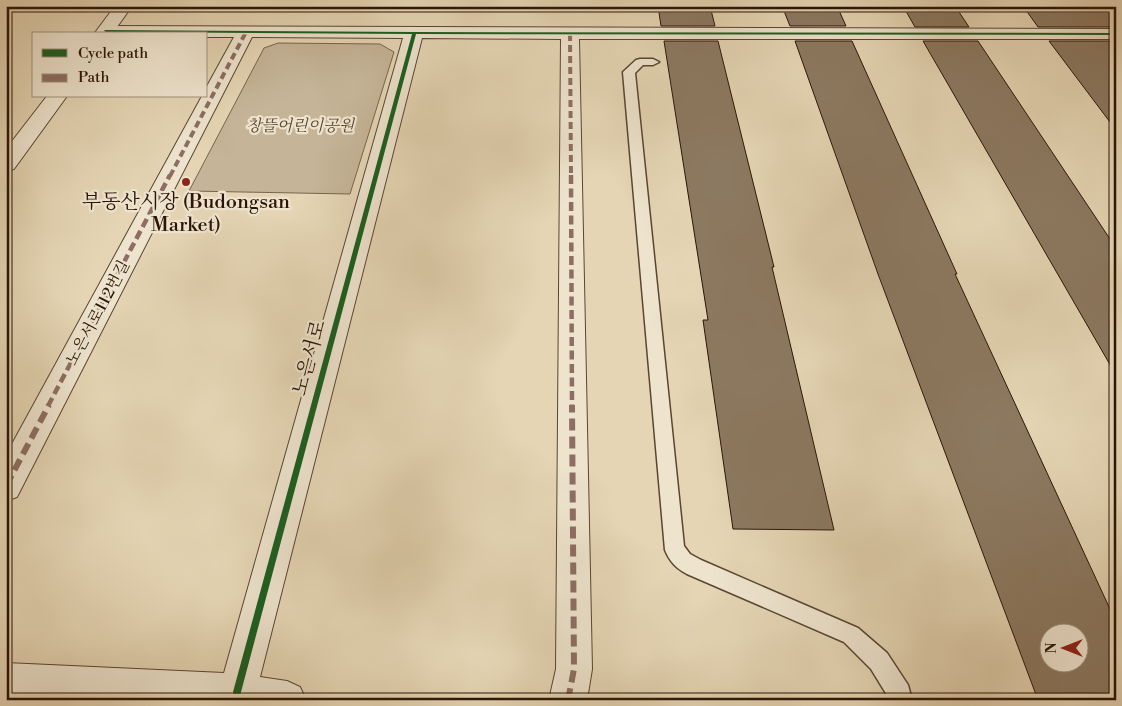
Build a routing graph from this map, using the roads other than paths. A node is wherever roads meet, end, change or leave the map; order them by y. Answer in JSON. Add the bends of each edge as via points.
{"nodes":[{"id":1,"x":124,"y":6,"type":"edge"},
{"id":2,"x":104,"y":32,"type":"edge"},
{"id":3,"x":246,"y":32,"type":"junction"},
{"id":4,"x":414,"y":34,"type":"junction"},
{"id":5,"x":570,"y":34,"type":"junction"},
{"id":6,"x":1116,"y":34,"type":"edge"},
{"id":7,"x":653,"y":62,"type":"dead end"},
{"id":8,"x":56,"y":98,"type":"edge"},
{"id":9,"x":6,"y":164,"type":"edge"},
{"id":10,"x":6,"y":486,"type":"edge"},
{"id":11,"x":6,"y":682,"type":"edge"},
{"id":12,"x":237,"y":692,"type":"junction"},
{"id":13,"x":287,"y":700,"type":"edge"},
{"id":14,"x":568,"y":700,"type":"edge"},
{"id":15,"x":901,"y":700,"type":"edge"}],
"edges":[{"from":1,"to":2,"type":"street"},
{"from":2,"to":3,"type":"street"},
{"from":3,"to":4,"type":"street"},
{"from":3,"to":10,"type":"street","name":"노은서로112번길"},
{"from":4,"to":5,"type":"street"},
{"from":4,"to":12,"type":"street","name":"노은서로"},
{"from":5,"to":6,"type":"street"},
{"from":5,"to":14,"type":"street","via":[[574,669]]},
{"from":7,"to":15,"type":"lane","via":[[640,62],[629,72],[675,550],[683,561],[694,567],[851,634],[879,661],[900,693]]},
{"from":8,"to":9,"type":"street"},
{"from":11,"to":12,"type":"street"},
{"from":12,"to":13,"type":"street"}]}
